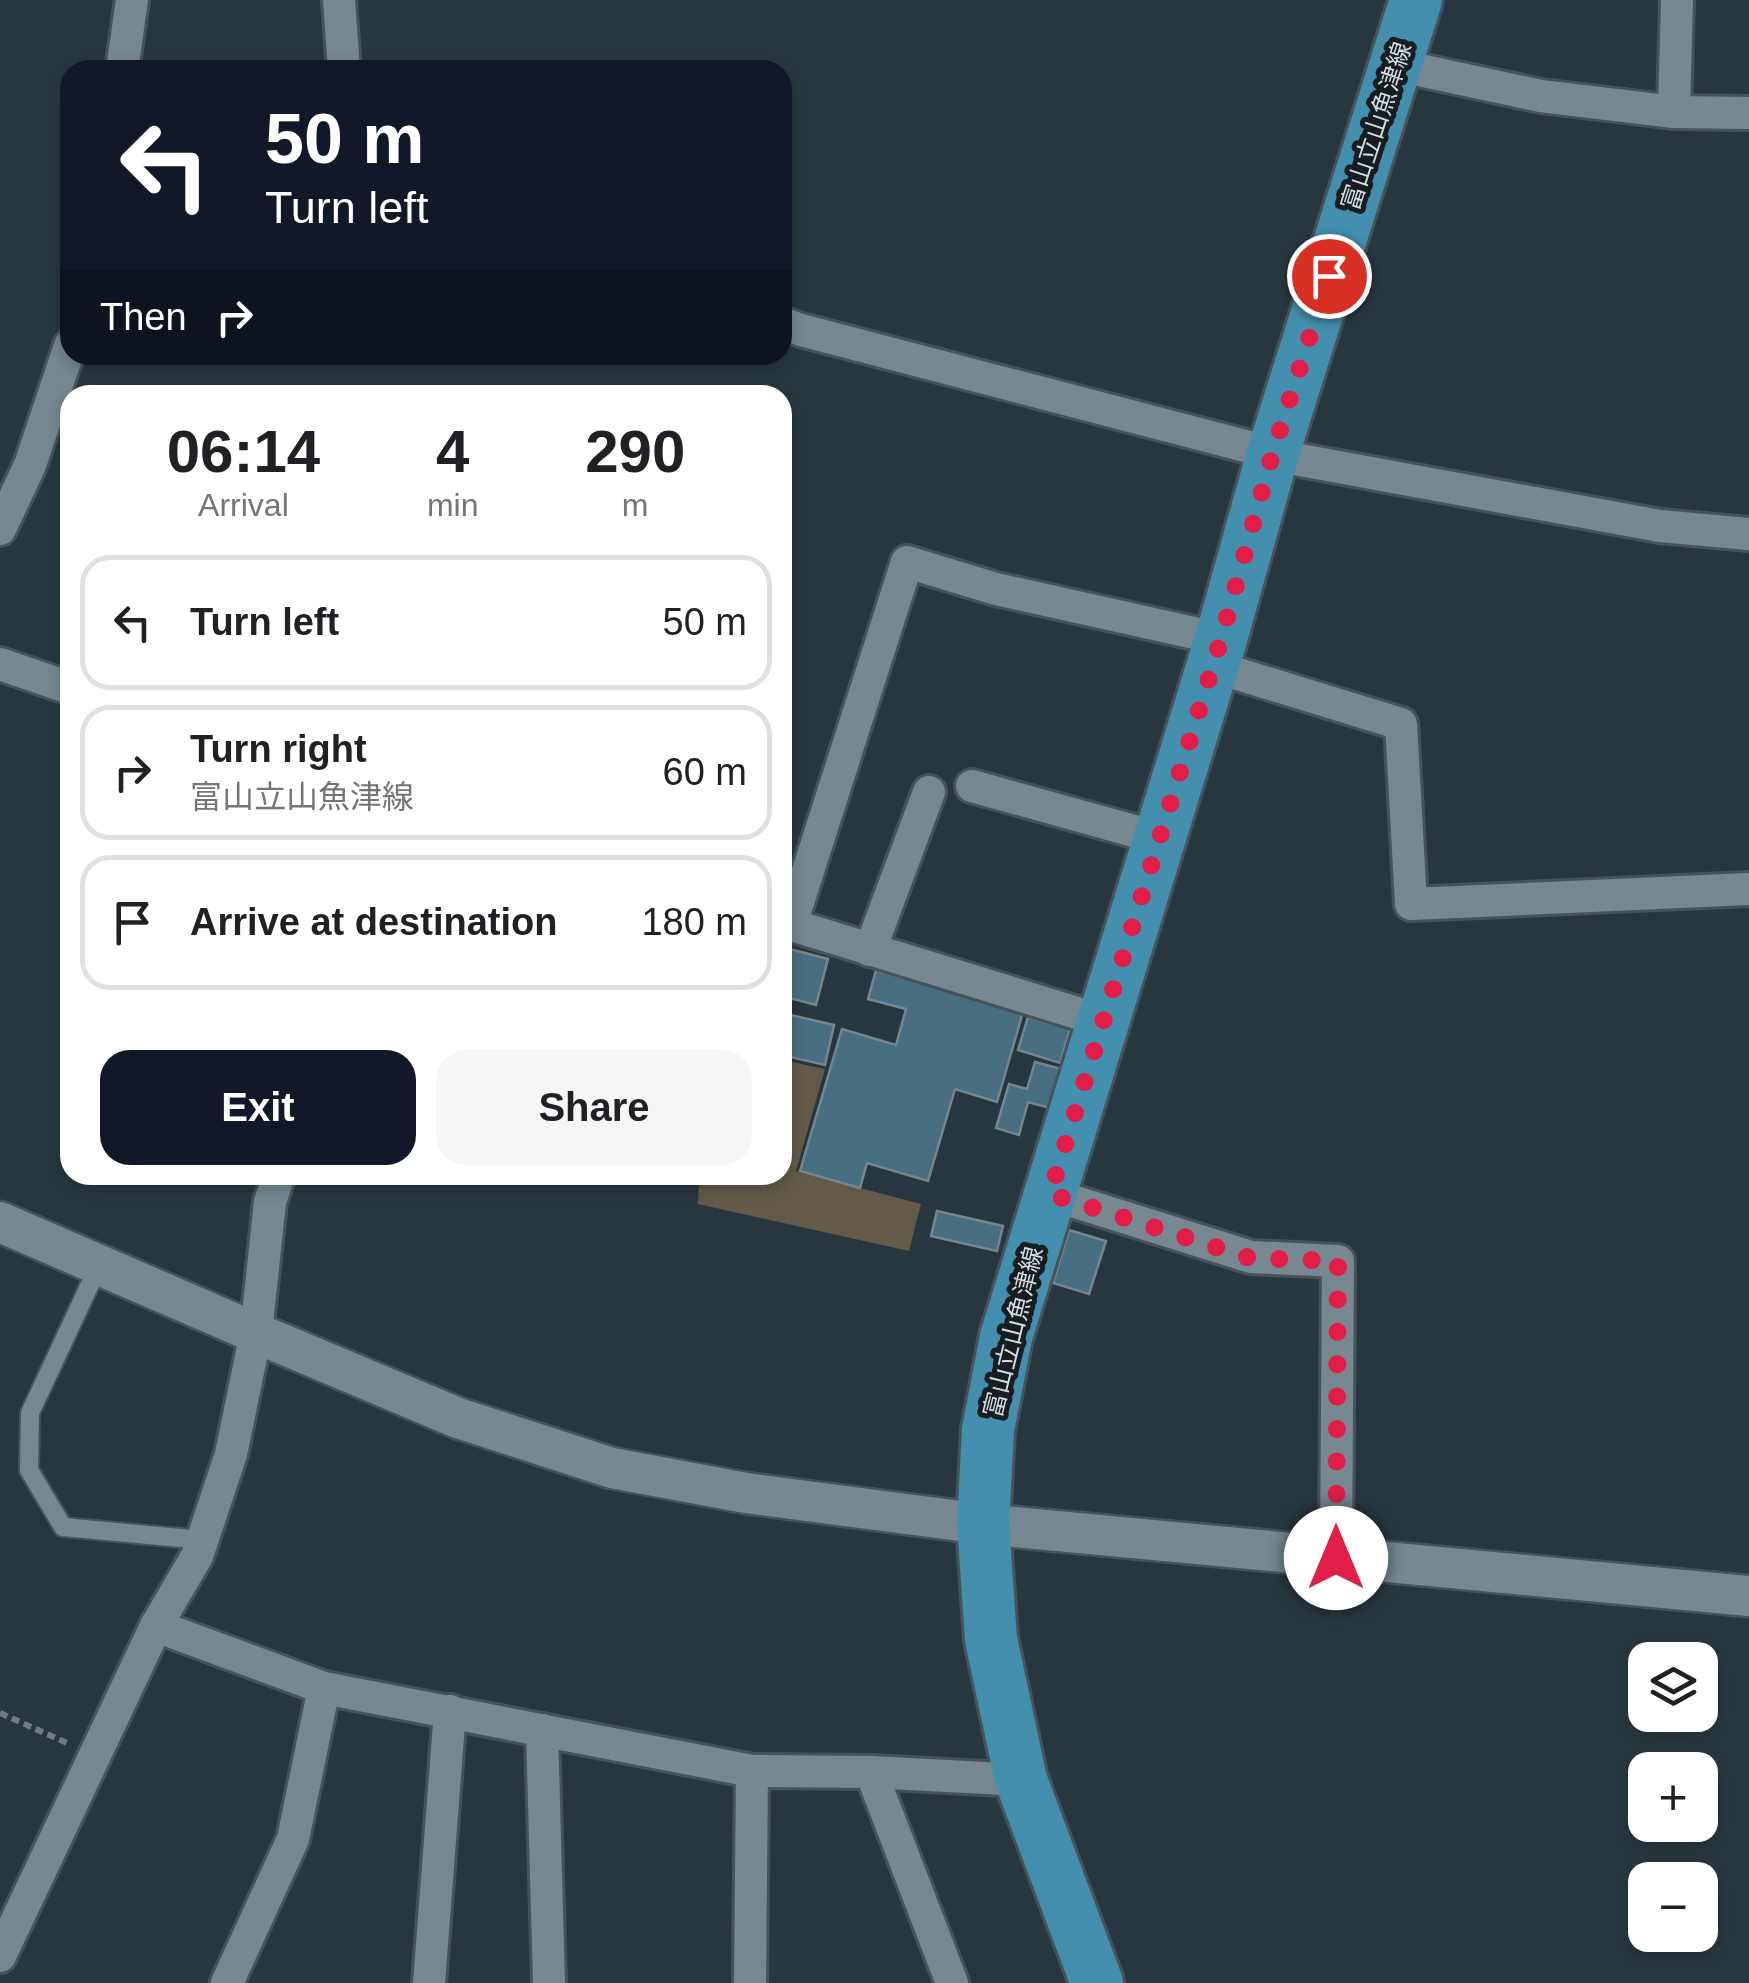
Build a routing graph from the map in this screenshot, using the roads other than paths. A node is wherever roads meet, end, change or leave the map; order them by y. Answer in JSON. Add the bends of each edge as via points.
{"nodes":[{"id":1,"x":132,"y":0,"type":"edge"},
{"id":2,"x":339,"y":0,"type":"edge"},
{"id":3,"x":1416,"y":0,"type":"edge"},
{"id":4,"x":1676,"y":0,"type":"edge"},
{"id":5,"x":123,"y":60,"type":"edge"},
{"id":6,"x":343,"y":60,"type":"edge"},
{"id":7,"x":1396,"y":64,"type":"junction"},
{"id":8,"x":1674,"y":112,"type":"junction"},
{"id":9,"x":1749,"y":113,"type":"edge"},
{"id":10,"x":792,"y":327,"type":"edge"},
{"id":11,"x":64,"y":365,"type":"edge"},
{"id":12,"x":1273,"y":452,"type":"junction"},
{"id":13,"x":0,"y":529,"type":"edge"},
{"id":14,"x":1749,"y":534,"type":"edge"},
{"id":15,"x":1216,"y":652,"type":"junction"},
{"id":16,"x":0,"y":664,"type":"edge"},
{"id":17,"x":60,"y":685,"type":"edge"},
{"id":18,"x":972,"y":786,"type":"dead end"},
{"id":19,"x":930,"y":792,"type":"dead end"},
{"id":20,"x":1160,"y":838,"type":"junction"},
{"id":21,"x":1749,"y":888,"type":"edge"},
{"id":22,"x":792,"y":905,"type":"edge"},
{"id":23,"x":792,"y":925,"type":"edge"},
{"id":24,"x":870,"y":950,"type":"junction"},
{"id":25,"x":1102,"y":1022,"type":"junction"},
{"id":26,"x":275,"y":1185,"type":"edge"},
{"id":27,"x":1050,"y":1194,"type":"junction"},
{"id":28,"x":0,"y":1222,"type":"edge"},
{"id":29,"x":99,"y":1264,"type":"junction"},
{"id":30,"x":256,"y":1334,"type":"junction"},
{"id":31,"x":983,"y":1524,"type":"junction"},
{"id":32,"x":202,"y":1540,"type":"junction"},
{"id":33,"x":1336,"y":1558,"type":"junction"},
{"id":34,"x":1749,"y":1596,"type":"edge"},
{"id":35,"x":156,"y":1626,"type":"junction"},
{"id":36,"x":324,"y":1688,"type":"junction"},
{"id":37,"x":450,"y":1711,"type":"junction"},
{"id":38,"x":542,"y":1730,"type":"junction"},
{"id":39,"x":752,"y":1770,"type":"junction"},
{"id":40,"x":870,"y":1772,"type":"junction"},
{"id":41,"x":1020,"y":1780,"type":"junction"},
{"id":42,"x":0,"y":1956,"type":"edge"},
{"id":43,"x":227,"y":1983,"type":"edge"},
{"id":44,"x":429,"y":1983,"type":"edge"},
{"id":45,"x":549,"y":1983,"type":"edge"},
{"id":46,"x":750,"y":1983,"type":"edge"},
{"id":47,"x":952,"y":1983,"type":"edge"},
{"id":48,"x":1097,"y":1983,"type":"edge"}],
"edges":[{"from":1,"to":5,"type":"street"},
{"from":2,"to":6,"type":"street"},
{"from":3,"to":7,"type":"main road","name":"富山立山魚津線"},
{"from":4,"to":8,"type":"street"},
{"from":7,"to":8,"type":"street","via":[[1541,96]]},
{"from":7,"to":12,"type":"main road","name":"富山立山魚津線"},
{"from":8,"to":9,"type":"street"},
{"from":10,"to":12,"type":"street"},
{"from":11,"to":13,"type":"street"},
{"from":12,"to":14,"type":"street","via":[[1660,526]]},
{"from":12,"to":15,"type":"main road","name":"富山立山魚津線"},
{"from":15,"to":20,"type":"main road","name":"富山立山魚津線"},
{"from":15,"to":21,"type":"street","via":[[1401,724],[1410,904]]},
{"from":15,"to":22,"type":"street","via":[[907,562]]},
{"from":16,"to":17,"type":"street"},
{"from":18,"to":20,"type":"street"},
{"from":19,"to":24,"type":"street"},
{"from":20,"to":25,"type":"main road","name":"富山立山魚津線"},
{"from":23,"to":24,"type":"street"},
{"from":24,"to":25,"type":"street"},
{"from":25,"to":27,"type":"main road","name":"富山立山魚津線"},
{"from":26,"to":30,"type":"street"},
{"from":27,"to":31,"type":"main road","name":"富山立山魚津線","via":[[1006,1337],[988,1430]]},
{"from":27,"to":33,"type":"street","via":[[1250,1258],[1338,1261]]},
{"from":28,"to":29,"type":"street"},
{"from":29,"to":30,"type":"street"},
{"from":29,"to":32,"type":"lane","via":[[30,1413],[29,1470],[62,1527]]},
{"from":30,"to":31,"type":"street","via":[[458,1418],[612,1468]]},
{"from":30,"to":32,"type":"street","via":[[231,1454]]},
{"from":31,"to":33,"type":"street"},
{"from":31,"to":41,"type":"main road","name":"富山立山魚津線","via":[[991,1639]]},
{"from":32,"to":35,"type":"street"},
{"from":33,"to":34,"type":"street"},
{"from":35,"to":36,"type":"street"},
{"from":35,"to":42,"type":"street"},
{"from":36,"to":37,"type":"street"},
{"from":36,"to":43,"type":"street","via":[[292,1839]]},
{"from":37,"to":38,"type":"street"},
{"from":37,"to":44,"type":"street"},
{"from":38,"to":39,"type":"street"},
{"from":38,"to":45,"type":"street"},
{"from":39,"to":40,"type":"street"},
{"from":39,"to":46,"type":"street"},
{"from":40,"to":41,"type":"street"},
{"from":40,"to":47,"type":"street"},
{"from":41,"to":48,"type":"main road","name":"富山立山魚津線"}]}
